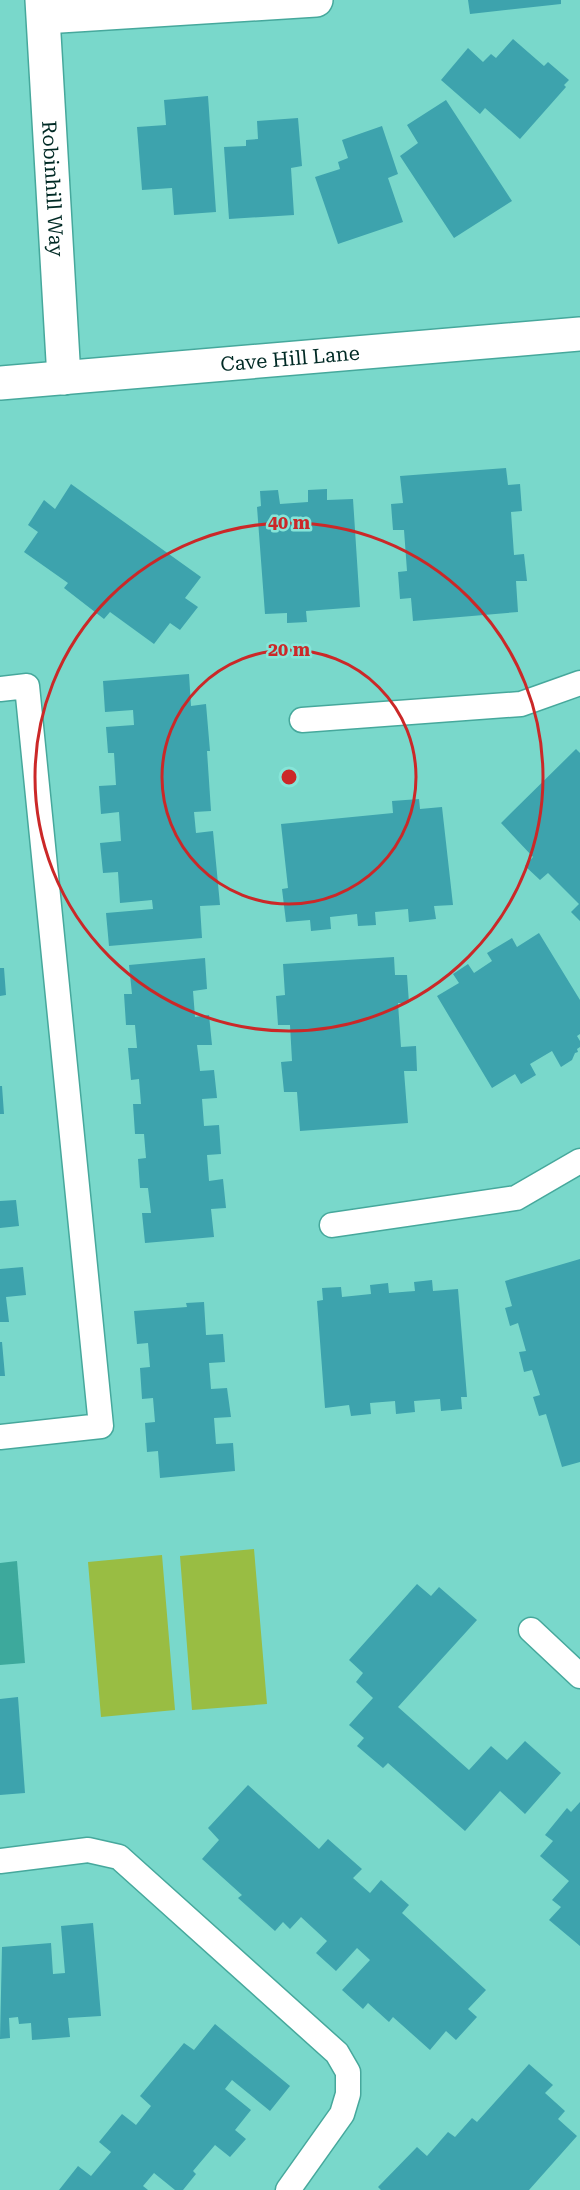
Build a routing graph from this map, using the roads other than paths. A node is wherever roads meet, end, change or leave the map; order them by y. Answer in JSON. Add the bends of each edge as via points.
{"nodes":[{"id":1,"x":316,"y":0,"type":"edge"},
{"id":2,"x":43,"y":8,"type":"edge"},
{"id":3,"x":580,"y":334,"type":"edge"},
{"id":4,"x":64,"y":378,"type":"junction"},
{"id":5,"x":0,"y":383,"type":"edge"},
{"id":6,"x":580,"y":683,"type":"edge"},
{"id":7,"x":0,"y":689,"type":"edge"},
{"id":8,"x":302,"y":720,"type":"dead end"},
{"id":9,"x":580,"y":1161,"type":"edge"},
{"id":10,"x":332,"y":1225,"type":"dead end"},
{"id":11,"x":0,"y":1437,"type":"edge"},
{"id":12,"x":531,"y":1630,"type":"dead end"},
{"id":13,"x":580,"y":1676,"type":"edge"},
{"id":14,"x":0,"y":1861,"type":"edge"},
{"id":15,"x":288,"y":2190,"type":"edge"}],
"edges":[{"from":1,"to":2,"type":"street"},
{"from":2,"to":4,"type":"street","name":"Robinhill Way"},
{"from":3,"to":4,"type":"street","name":"Cave Hill Lane"},
{"from":4,"to":5,"type":"street","name":"Cave Hill Lane"},
{"from":6,"to":8,"type":"lane","via":[[520,704]]},
{"from":7,"to":11,"type":"lane","via":[[27,686],[101,1426]]},
{"from":9,"to":10,"type":"lane","via":[[516,1198]]},
{"from":12,"to":13,"type":"lane"},
{"from":14,"to":15,"type":"lane","via":[[88,1850],[119,1857],[337,2053],[348,2072],[348,2094],[342,2115]]}]}
